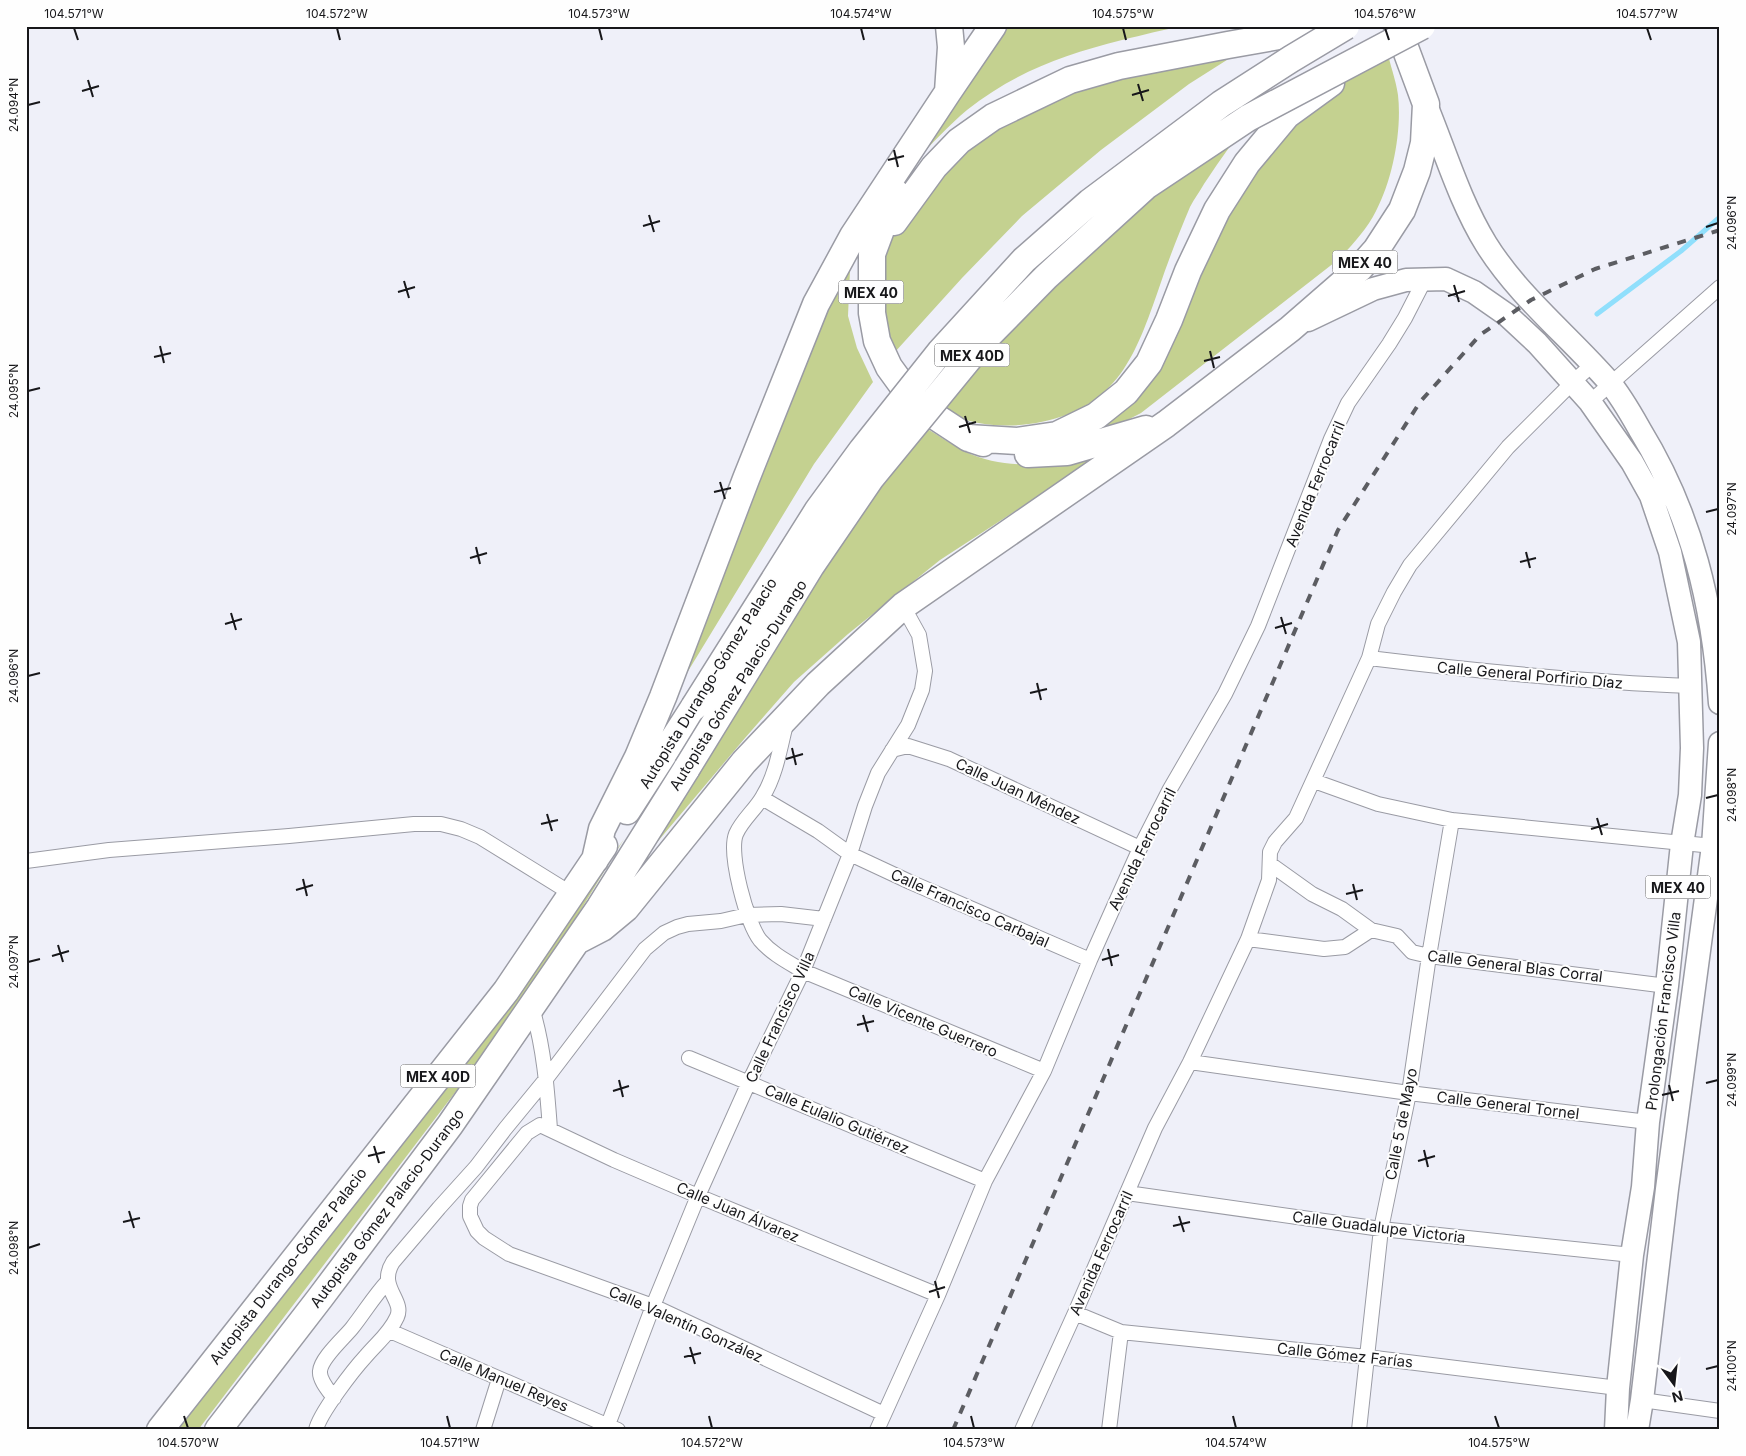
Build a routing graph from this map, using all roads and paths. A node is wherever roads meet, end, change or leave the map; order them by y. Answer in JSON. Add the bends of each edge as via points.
{"nodes":[{"id":1,"x":949,"y":26,"type":"edge"},
{"id":2,"x":993,"y":26,"type":"edge"},
{"id":3,"x":1335,"y":26,"type":"edge"},
{"id":4,"x":1346,"y":26,"type":"edge"},
{"id":5,"x":1397,"y":26,"type":"edge"},
{"id":6,"x":1422,"y":26,"type":"edge"},
{"id":7,"x":1370,"y":54,"type":"junction"},
{"id":8,"x":948,"y":92,"type":"junction"},
{"id":9,"x":1426,"y":104,"type":"junction"},
{"id":10,"x":930,"y":120,"type":"junction"},
{"id":11,"x":872,"y":254,"type":"junction"},
{"id":12,"x":1425,"y":279,"type":"junction"},
{"id":13,"x":1720,"y":287,"type":"edge"},
{"id":14,"x":1290,"y":329,"type":"junction"},
{"id":15,"x":1589,"y":362,"type":"junction"},
{"id":16,"x":1569,"y":378,"type":"junction"},
{"id":17,"x":1610,"y":384,"type":"junction"},
{"id":18,"x":1590,"y":402,"type":"junction"},
{"id":19,"x":1166,"y":424,"type":"junction"},
{"id":20,"x":968,"y":438,"type":"junction"},
{"id":21,"x":903,"y":606,"type":"junction"},
{"id":22,"x":1369,"y":658,"type":"junction"},
{"id":23,"x":1691,"y":686,"type":"junction"},
{"id":24,"x":1720,"y":703,"type":"edge"},
{"id":25,"x":789,"y":713,"type":"junction"},
{"id":26,"x":1720,"y":743,"type":"edge"},
{"id":27,"x":892,"y":750,"type":"junction"},
{"id":28,"x":1314,"y":780,"type":"junction"},
{"id":29,"x":762,"y":798,"type":"junction"},
{"id":30,"x":1452,"y":820,"type":"junction"},
{"id":31,"x":1682,"y":844,"type":"junction"},
{"id":32,"x":1713,"y":846,"type":"junction"},
{"id":33,"x":1140,"y":848,"type":"junction"},
{"id":34,"x":850,"y":854,"type":"junction"},
{"id":35,"x":595,"y":860,"type":"junction"},
{"id":36,"x":26,"y":861,"type":"edge"},
{"id":37,"x":1270,"y":864,"type":"junction"},
{"id":38,"x":572,"y":894,"type":"junction"},
{"id":39,"x":747,"y":915,"type":"junction"},
{"id":40,"x":824,"y":920,"type":"junction"},
{"id":41,"x":1371,"y":930,"type":"junction"},
{"id":42,"x":1248,"y":939,"type":"junction"},
{"id":43,"x":577,"y":941,"type":"junction"},
{"id":44,"x":1429,"y":956,"type":"junction"},
{"id":45,"x":1090,"y":960,"type":"junction"},
{"id":46,"x":803,"y":971,"type":"junction"},
{"id":47,"x":1667,"y":986,"type":"junction"},
{"id":48,"x":532,"y":1008,"type":"junction"},
{"id":49,"x":689,"y":1058,"type":"dead end"},
{"id":50,"x":1190,"y":1062,"type":"junction"},
{"id":51,"x":1044,"y":1071,"type":"junction"},
{"id":52,"x":546,"y":1079,"type":"junction"},
{"id":53,"x":749,"y":1082,"type":"junction"},
{"id":54,"x":1409,"y":1093,"type":"junction"},
{"id":55,"x":1648,"y":1122,"type":"junction"},
{"id":56,"x":545,"y":1127,"type":"junction"},
{"id":57,"x":985,"y":1181,"type":"junction"},
{"id":58,"x":456,"y":1188,"type":"junction"},
{"id":59,"x":1127,"y":1193,"type":"junction"},
{"id":60,"x":698,"y":1196,"type":"junction"},
{"id":61,"x":470,"y":1211,"type":"junction"},
{"id":62,"x":1381,"y":1229,"type":"junction"},
{"id":63,"x":1632,"y":1255,"type":"junction"},
{"id":64,"x":388,"y":1281,"type":"junction"},
{"id":65,"x":938,"y":1295,"type":"junction"},
{"id":66,"x":653,"y":1306,"type":"junction"},
{"id":67,"x":1075,"y":1313,"type":"junction"},
{"id":68,"x":390,"y":1330,"type":"junction"},
{"id":69,"x":1121,"y":1332,"type":"junction"},
{"id":70,"x":1367,"y":1357,"type":"junction"},
{"id":71,"x":499,"y":1379,"type":"junction"},
{"id":72,"x":1618,"y":1388,"type":"junction"},
{"id":73,"x":334,"y":1398,"type":"junction"},
{"id":74,"x":1642,"y":1400,"type":"junction"},
{"id":75,"x":1720,"y":1411,"type":"edge"},
{"id":76,"x":884,"y":1414,"type":"junction"},
{"id":77,"x":611,"y":1428,"type":"edge"},
{"id":78,"x":160,"y":1430,"type":"edge"},
{"id":79,"x":218,"y":1430,"type":"edge"},
{"id":80,"x":316,"y":1430,"type":"edge"},
{"id":81,"x":483,"y":1430,"type":"edge"},
{"id":82,"x":877,"y":1430,"type":"edge"},
{"id":83,"x":1022,"y":1430,"type":"edge"},
{"id":84,"x":1108,"y":1430,"type":"edge"},
{"id":85,"x":1359,"y":1430,"type":"edge"},
{"id":86,"x":1616,"y":1430,"type":"edge"},
{"id":87,"x":1637,"y":1430,"type":"edge"}],
"edges":[{"from":1,"to":8,"type":"highway"},
{"from":2,"to":8,"type":"highway","number":"MEX 40"},
{"from":3,"to":11,"type":"highway","via":[[1128,65],[1070,80],[993,117],[959,141],[934,167]]},
{"from":4,"to":35,"type":"highway","name":"Autopista Durango-Gómez Palacio","number":"MEX 40D","bridge":true,"via":[[1221,104],[1090,202],[1024,260],[940,352],[818,510]]},
{"from":5,"to":9,"type":"highway","number":"MEX 40"},
{"from":6,"to":7,"type":"highway","number":"MEX 40D","bridge":true},
{"from":7,"to":20,"type":"highway","bridge":true,"via":[[1287,115],[1246,163],[1217,210],[1149,363],[1126,392],[1096,416],[1057,435],[1017,440]]},
{"from":7,"to":43,"type":"highway","name":"Autopista Gómez Palacio-Durango","number":"MEX 40D","bridge":true,"via":[[1248,118],[1146,186],[1046,277],[985,339],[871,478],[811,566]]},
{"from":8,"to":10,"type":"highway","number":"MEX 40"},
{"from":9,"to":14,"type":"highway","number":"MEX 40","via":[[1424,143],[1418,171],[1391,229],[1359,269]]},
{"from":9,"to":15,"type":"main road","number":"MEX 40","via":[[1473,222],[1487,246]]},
{"from":10,"to":11,"type":"highway","number":"MEX 40","via":[[890,202]]},
{"from":10,"to":35,"type":"highway","via":[[853,236],[816,304],[664,697],[602,830]]},
{"from":11,"to":20,"type":"highway","number":"MEX 40","via":[[872,313],[877,341],[889,367],[905,389],[936,417]]},
{"from":12,"to":14,"type":"main road","name":"Prolongación Francisco Villa","number":"MEX 40","via":[[1406,280],[1373,289]]},
{"from":12,"to":16,"type":"main road","name":"Prolongación Francisco Villa","number":"MEX 40","via":[[1446,279],[1474,292],[1507,315]]},
{"from":12,"to":33,"type":"street","name":"Avenida Ferrocarril","via":[[1389,344],[1348,403],[1258,626],[1225,694]]},
{"from":13,"to":17,"type":"street"},
{"from":14,"to":19,"type":"highway","number":"MEX 40"},
{"from":15,"to":16,"type":"street","name":"Avenida Ferrocarril"},
{"from":15,"to":17,"type":"main road","number":"MEX 40"},
{"from":16,"to":18,"type":"main road","name":"Prolongación Francisco Villa","number":"MEX 40"},
{"from":16,"to":22,"type":"street","name":"Avenida Ferrocarril","via":[[1410,565],[1378,624]]},
{"from":17,"to":18,"type":"street"},
{"from":17,"to":24,"type":"main road","number":"MEX 40","via":[[1656,457],[1690,535],[1706,596],[1717,658]]},
{"from":18,"to":23,"type":"main road","name":"Prolongación Francisco Villa","number":"MEX 40","via":[[1632,462],[1651,496],[1670,552],[1684,616]]},
{"from":19,"to":20,"type":"highway","number":"MEX 40","via":[[1067,452],[1035,454],[1004,450]]},
{"from":19,"to":21,"type":"highway"},
{"from":21,"to":25,"type":"highway"},
{"from":21,"to":27,"type":"street","name":"Calle Francisco Villa","via":[[919,636],[926,672],[908,725]]},
{"from":22,"to":23,"type":"street","name":"Calle General Porfirio Díaz","via":[[1484,672]]},
{"from":22,"to":28,"type":"street","name":"Avenida Ferrocarril"},
{"from":23,"to":31,"type":"main road","name":"Prolongación Francisco Villa","number":"MEX 40","via":[[1690,796]]},
{"from":25,"to":29,"type":"street","name":"Calle Vicente Guerrero","via":[[772,776]]},
{"from":25,"to":43,"type":"highway","via":[[744,762],[626,908],[602,928]]},
{"from":26,"to":32,"type":"main road","name":"Prolongación Francisco Villa","number":"MEX 40"},
{"from":27,"to":33,"type":"street","name":"Calle Juan Méndez","via":[[908,746],[949,759]]},
{"from":27,"to":34,"type":"street","name":"Calle Francisco Villa","via":[[875,781]]},
{"from":28,"to":30,"type":"street","via":[[1378,804]]},
{"from":28,"to":37,"type":"street","name":"Avenida Ferrocarril","via":[[1296,818],[1270,852]]},
{"from":29,"to":34,"type":"street","name":"Calle Francisco Carbajal"},
{"from":29,"to":39,"type":"street","name":"Calle Vicente Guerrero","via":[[736,832],[734,841],[738,879]]},
{"from":30,"to":31,"type":"street"},
{"from":30,"to":44,"type":"street","name":"Calle 5 de Mayo"},
{"from":31,"to":32,"type":"street"},
{"from":31,"to":47,"type":"main road","name":"Prolongación Francisco Villa","number":"MEX 40"},
{"from":32,"to":74,"type":"main road","name":"Prolongación Francisco Villa","number":"MEX 40"},
{"from":33,"to":45,"type":"street","name":"Avenida Ferrocarril"},
{"from":34,"to":40,"type":"street","name":"Calle Francisco Villa"},
{"from":34,"to":45,"type":"street","name":"Calle Francisco Carbajal"},
{"from":35,"to":38,"type":"highway","name":"Autopista Durango-Gómez Palacio","number":"MEX 40D"},
{"from":36,"to":38,"type":"street","via":[[109,850],[441,824],[480,837]]},
{"from":37,"to":41,"type":"street","name":"Calle General Blas Corral"},
{"from":37,"to":42,"type":"street","name":"Avenida Ferrocarril","via":[[1269,880]]},
{"from":38,"to":78,"type":"highway","name":"Autopista Durango-Gómez Palacio","number":"MEX 40D","via":[[506,990]]},
{"from":39,"to":40,"type":"street","via":[[781,914]]},
{"from":39,"to":46,"type":"street","name":"Calle Vicente Guerrero","via":[[753,930],[765,945]]},
{"from":39,"to":52,"type":"street","via":[[688,924],[664,933],[645,949]]},
{"from":40,"to":46,"type":"street","name":"Calle Francisco Villa"},
{"from":41,"to":42,"type":"street","via":[[1345,947],[1324,949]]},
{"from":41,"to":44,"type":"street","name":"Calle General Blas Corral","via":[[1397,936],[1412,952]]},
{"from":42,"to":50,"type":"street","name":"Avenida Ferrocarril"},
{"from":43,"to":48,"type":"highway","name":"Autopista Gómez Palacio-Durango","number":"MEX 40D"},
{"from":44,"to":47,"type":"street","name":"Calle General Blas Corral"},
{"from":44,"to":54,"type":"street","name":"Calle 5 de Mayo"},
{"from":45,"to":51,"type":"street","name":"Avenida Ferrocarril"},
{"from":46,"to":51,"type":"street","name":"Calle Vicente Guerrero"},
{"from":46,"to":53,"type":"street","name":"Calle Francisco Villa"},
{"from":47,"to":55,"type":"main road","name":"Prolongación Francisco Villa","number":"MEX 40"},
{"from":48,"to":52,"type":"street"},
{"from":48,"to":79,"type":"highway","name":"Autopista Gómez Palacio-Durango","number":"MEX 40D","via":[[450,1124]]},
{"from":49,"to":53,"type":"street","name":"Calle Eulalio Gutiérrez"},
{"from":50,"to":54,"type":"street","name":"Calle General Tornel"},
{"from":50,"to":59,"type":"street","name":"Avenida Ferrocarril","via":[[1155,1128]]},
{"from":51,"to":57,"type":"street","name":"Avenida Ferrocarril"},
{"from":52,"to":56,"type":"street"},
{"from":52,"to":58,"type":"street"},
{"from":53,"to":57,"type":"street","name":"Calle Eulalio Gutiérrez"},
{"from":53,"to":60,"type":"street","name":"Calle Francisco Villa"},
{"from":54,"to":55,"type":"street","name":"Calle General Tornel"},
{"from":54,"to":62,"type":"street","name":"Calle 5 de Mayo"},
{"from":55,"to":63,"type":"main road","name":"Prolongación Francisco Villa","number":"MEX 40","via":[[1643,1187]]},
{"from":56,"to":60,"type":"street","name":"Calle Juan Álvarez"},
{"from":56,"to":61,"type":"street","via":[[536,1126],[527,1133],[478,1194]]},
{"from":57,"to":65,"type":"street","name":"Avenida Ferrocarril"},
{"from":58,"to":61,"type":"street","name":"Calle Valentín González"},
{"from":58,"to":64,"type":"street","via":[[393,1262]]},
{"from":59,"to":62,"type":"street","name":"Calle Guadalupe Victoria"},
{"from":59,"to":67,"type":"street","name":"Avenida Ferrocarril"},
{"from":60,"to":65,"type":"street","name":"Calle Juan Álvarez"},
{"from":60,"to":66,"type":"street","name":"Calle Francisco Villa"},
{"from":61,"to":66,"type":"street","name":"Calle Valentín González","via":[[477,1231],[509,1254]]},
{"from":62,"to":63,"type":"street","name":"Calle Guadalupe Victoria"},
{"from":62,"to":70,"type":"street","name":"Calle 5 de Mayo"},
{"from":63,"to":72,"type":"main road","name":"Prolongación Francisco Villa","number":"MEX 40"},
{"from":64,"to":68,"type":"street","via":[[399,1314]]},
{"from":64,"to":73,"type":"street","via":[[320,1367],[320,1376]]},
{"from":65,"to":76,"type":"street","name":"Avenida Ferrocarril"},
{"from":66,"to":76,"type":"street","name":"Calle Valentín González"},
{"from":66,"to":77,"type":"street","name":"Calle Francisco Villa"},
{"from":67,"to":69,"type":"street","name":"Calle Gómez Farías"},
{"from":67,"to":83,"type":"street","name":"Avenida Ferrocarril"},
{"from":68,"to":71,"type":"street","name":"Calle Manuel Reyes"},
{"from":68,"to":73,"type":"street"},
{"from":69,"to":70,"type":"street","name":"Calle Gómez Farías"},
{"from":69,"to":84,"type":"street"},
{"from":70,"to":72,"type":"street","name":"Calle Gómez Farías"},
{"from":70,"to":85,"type":"street","name":"Calle 5 de Mayo"},
{"from":71,"to":77,"type":"street","name":"Calle Manuel Reyes"},
{"from":71,"to":81,"type":"street"},
{"from":72,"to":86,"type":"main road","name":"Prolongación Francisco Villa","number":"MEX 40"},
{"from":73,"to":80,"type":"street"},
{"from":74,"to":75,"type":"street"},
{"from":74,"to":87,"type":"main road","name":"Prolongación Francisco Villa","number":"MEX 40"},
{"from":76,"to":82,"type":"street","name":"Avenida Ferrocarril"}]}
